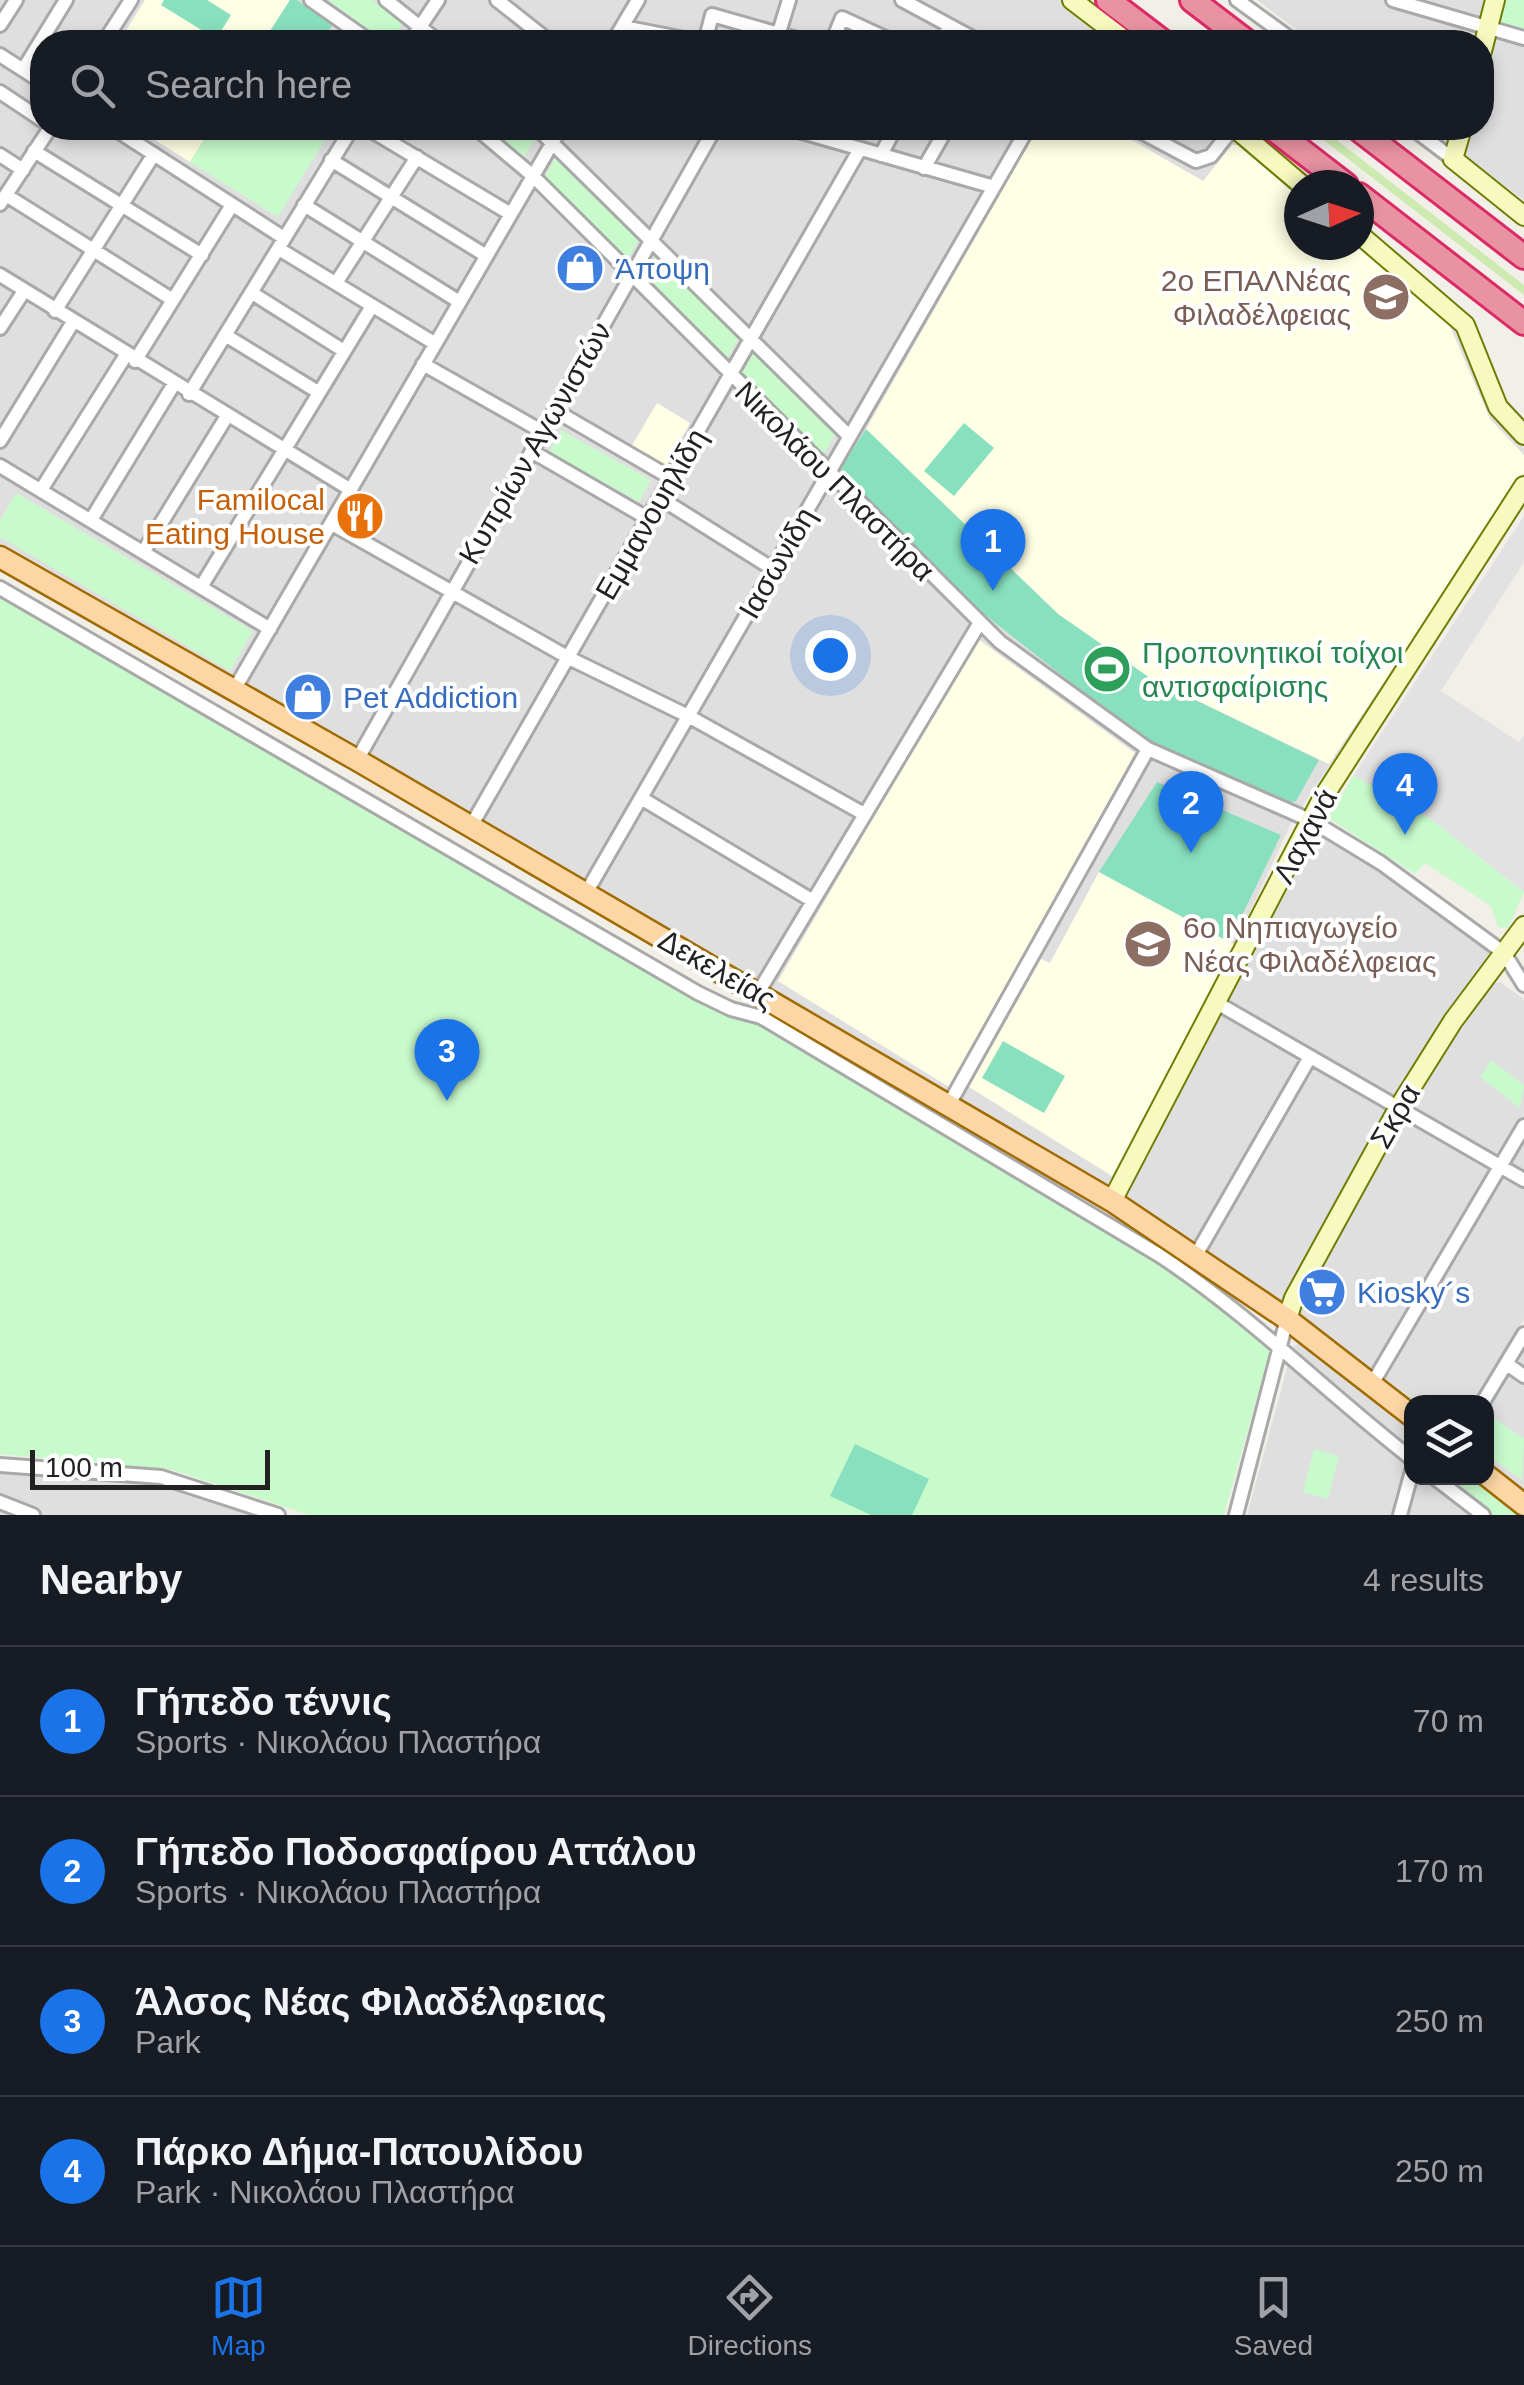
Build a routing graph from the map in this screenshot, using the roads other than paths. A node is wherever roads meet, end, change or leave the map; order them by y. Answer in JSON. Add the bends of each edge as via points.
{"nodes":[{"id":1,"x":16,"y":0,"type":"edge"},
{"id":2,"x":66,"y":0,"type":"edge"},
{"id":3,"x":131,"y":0,"type":"edge"},
{"id":4,"x":311,"y":0,"type":"edge"},
{"id":5,"x":386,"y":0,"type":"edge"},
{"id":6,"x":438,"y":0,"type":"edge"},
{"id":7,"x":638,"y":0,"type":"edge"},
{"id":8,"x":789,"y":0,"type":"edge"},
{"id":9,"x":902,"y":0,"type":"edge"},
{"id":10,"x":1072,"y":0,"type":"edge"},
{"id":11,"x":1108,"y":0,"type":"edge"},
{"id":12,"x":1192,"y":0,"type":"edge"},
{"id":13,"x":1237,"y":0,"type":"edge"},
{"id":14,"x":1393,"y":0,"type":"edge"},
{"id":15,"x":1495,"y":0,"type":"edge"},
{"id":16,"x":503,"y":2,"type":"edge"},
{"id":17,"x":0,"y":26,"type":"edge"},
{"id":18,"x":421,"y":26,"type":"junction"},
{"id":19,"x":950,"y":26,"type":"junction"},
{"id":20,"x":623,"y":27,"type":"junction"},
{"id":21,"x":1488,"y":27,"type":"junction"},
{"id":22,"x":48,"y":30,"type":"edge"},
{"id":23,"x":112,"y":30,"type":"edge"},
{"id":24,"x":354,"y":30,"type":"edge"},
{"id":25,"x":418,"y":30,"type":"edge"},
{"id":26,"x":426,"y":30,"type":"edge"},
{"id":27,"x":536,"y":30,"type":"edge"},
{"id":28,"x":621,"y":30,"type":"edge"},
{"id":29,"x":639,"y":30,"type":"edge"},
{"id":30,"x":706,"y":30,"type":"edge"},
{"id":31,"x":755,"y":30,"type":"edge"},
{"id":32,"x":780,"y":30,"type":"edge"},
{"id":33,"x":837,"y":30,"type":"edge"},
{"id":34,"x":868,"y":30,"type":"edge"},
{"id":35,"x":948,"y":30,"type":"edge"},
{"id":36,"x":958,"y":30,"type":"edge"},
{"id":37,"x":1111,"y":30,"type":"edge"},
{"id":38,"x":1147,"y":30,"type":"edge"},
{"id":39,"x":1231,"y":30,"type":"edge"},
{"id":40,"x":1278,"y":30,"type":"edge"},
{"id":41,"x":1487,"y":30,"type":"edge"},
{"id":42,"x":1524,"y":38,"type":"edge"},
{"id":43,"x":0,"y":55,"type":"edge"},
{"id":44,"x":30,"y":59,"type":"edge"},
{"id":45,"x":23,"y":70,"type":"junction"},
{"id":46,"x":30,"y":74,"type":"edge"},
{"id":47,"x":0,"y":92,"type":"edge"},
{"id":48,"x":30,"y":112,"type":"edge"},
{"id":49,"x":42,"y":140,"type":"edge"},
{"id":50,"x":132,"y":140,"type":"edge"},
{"id":51,"x":344,"y":140,"type":"edge"},
{"id":52,"x":388,"y":140,"type":"edge"},
{"id":53,"x":490,"y":140,"type":"edge"},
{"id":54,"x":707,"y":140,"type":"edge"},
{"id":55,"x":829,"y":140,"type":"edge"},
{"id":56,"x":888,"y":140,"type":"edge"},
{"id":57,"x":939,"y":140,"type":"edge"},
{"id":58,"x":1021,"y":140,"type":"edge"},
{"id":59,"x":1156,"y":140,"type":"edge"},
{"id":60,"x":1224,"y":140,"type":"edge"},
{"id":61,"x":1248,"y":140,"type":"edge"},
{"id":62,"x":1288,"y":140,"type":"edge"},
{"id":63,"x":1373,"y":140,"type":"edge"},
{"id":64,"x":1428,"y":140,"type":"edge"},
{"id":65,"x":1459,"y":140,"type":"edge"},
{"id":66,"x":552,"y":142,"type":"joint"},
{"id":67,"x":860,"y":149,"type":"junction"},
{"id":68,"x":34,"y":151,"type":"junction"},
{"id":69,"x":154,"y":154,"type":"junction"},
{"id":70,"x":0,"y":155,"type":"edge"},
{"id":71,"x":881,"y":156,"type":"junction"},
{"id":72,"x":417,"y":157,"type":"junction"},
{"id":73,"x":1454,"y":159,"type":"junction"},
{"id":74,"x":332,"y":160,"type":"junction"},
{"id":75,"x":924,"y":168,"type":"junction"},
{"id":76,"x":22,"y":170,"type":"junction"},
{"id":77,"x":1284,"y":170,"type":"edge"},
{"id":78,"x":1327,"y":170,"type":"edge"},
{"id":79,"x":533,"y":176,"type":"junction"},
{"id":80,"x":994,"y":186,"type":"junction"},
{"id":81,"x":391,"y":196,"type":"junction"},
{"id":82,"x":3,"y":199,"type":"edge"},
{"id":83,"x":304,"y":204,"type":"junction"},
{"id":84,"x":232,"y":205,"type":"junction"},
{"id":85,"x":120,"y":206,"type":"junction"},
{"id":86,"x":1374,"y":207,"type":"edge"},
{"id":87,"x":509,"y":213,"type":"junction"},
{"id":88,"x":1524,"y":216,"type":"edge"},
{"id":89,"x":650,"y":238,"type":"junction"},
{"id":90,"x":362,"y":240,"type":"junction"},
{"id":91,"x":282,"y":243,"type":"junction"},
{"id":92,"x":1374,"y":247,"type":"edge"},
{"id":93,"x":94,"y":249,"type":"junction"},
{"id":94,"x":202,"y":256,"type":"junction"},
{"id":95,"x":484,"y":256,"type":"junction"},
{"id":96,"x":1524,"y":257,"type":"edge"},
{"id":97,"x":630,"y":274,"type":"junction"},
{"id":98,"x":0,"y":275,"type":"edge"},
{"id":99,"x":336,"y":282,"type":"junction"},
{"id":100,"x":24,"y":291,"type":"junction"},
{"id":101,"x":252,"y":293,"type":"junction"},
{"id":102,"x":173,"y":300,"type":"junction"},
{"id":103,"x":458,"y":301,"type":"junction"},
{"id":104,"x":372,"y":306,"type":"junction"},
{"id":105,"x":55,"y":311,"type":"junction"},
{"id":106,"x":73,"y":322,"type":"junction"},
{"id":107,"x":1524,"y":323,"type":"edge"},
{"id":108,"x":0,"y":328,"type":"edge"},
{"id":109,"x":225,"y":336,"type":"junction"},
{"id":110,"x":752,"y":338,"type":"junction"},
{"id":111,"x":434,"y":344,"type":"junction"},
{"id":112,"x":344,"y":351,"type":"junction"},
{"id":113,"x":130,"y":358,"type":"junction"},
{"id":114,"x":422,"y":364,"type":"junction"},
{"id":115,"x":730,"y":376,"type":"junction"},
{"id":116,"x":174,"y":384,"type":"junction"},
{"id":117,"x":318,"y":392,"type":"junction"},
{"id":118,"x":188,"y":394,"type":"junction"},
{"id":119,"x":554,"y":410,"type":"junction"},
{"id":120,"x":227,"y":416,"type":"junction"},
{"id":121,"x":543,"y":432,"type":"junction"},
{"id":122,"x":1524,"y":435,"type":"edge"},
{"id":123,"x":848,"y":436,"type":"junction"},
{"id":124,"x":0,"y":441,"type":"edge"},
{"id":125,"x":282,"y":449,"type":"junction"},
{"id":126,"x":532,"y":452,"type":"junction"},
{"id":127,"x":0,"y":466,"type":"edge"},
{"id":128,"x":828,"y":474,"type":"junction"},
{"id":129,"x":671,"y":478,"type":"junction"},
{"id":130,"x":1524,"y":486,"type":"edge"},
{"id":131,"x":41,"y":490,"type":"junction"},
{"id":132,"x":350,"y":490,"type":"junction"},
{"id":133,"x":660,"y":498,"type":"junction"},
{"id":134,"x":648,"y":518,"type":"junction"},
{"id":135,"x":91,"y":520,"type":"junction"},
{"id":136,"x":332,"y":524,"type":"junction"},
{"id":137,"x":144,"y":551,"type":"junction"},
{"id":138,"x":0,"y":558,"type":"edge"},
{"id":139,"x":773,"y":570,"type":"junction"},
{"id":140,"x":200,"y":587,"type":"junction"},
{"id":141,"x":0,"y":588,"type":"edge"},
{"id":142,"x":451,"y":590,"type":"junction"},
{"id":143,"x":980,"y":624,"type":"junction"},
{"id":144,"x":270,"y":629,"type":"junction"},
{"id":145,"x":569,"y":658,"type":"junction"},
{"id":146,"x":234,"y":690,"type":"junction"},
{"id":147,"x":690,"y":717,"type":"junction"},
{"id":148,"x":1148,"y":749,"type":"junction"},
{"id":149,"x":357,"y":760,"type":"junction"},
{"id":150,"x":641,"y":798,"type":"junction"},
{"id":151,"x":864,"y":814,"type":"junction"},
{"id":152,"x":1312,"y":822,"type":"junction"},
{"id":153,"x":471,"y":826,"type":"junction"},
{"id":154,"x":586,"y":893,"type":"junction"},
{"id":155,"x":813,"y":901,"type":"junction"},
{"id":156,"x":1524,"y":926,"type":"edge"},
{"id":157,"x":1504,"y":953,"type":"junction"},
{"id":158,"x":1524,"y":985,"type":"edge"},
{"id":159,"x":758,"y":993,"type":"junction"},
{"id":160,"x":1218,"y":1003,"type":"junction"},
{"id":161,"x":1310,"y":1056,"type":"junction"},
{"id":162,"x":948,"y":1106,"type":"junction"},
{"id":163,"x":1399,"y":1107,"type":"junction"},
{"id":164,"x":1524,"y":1126,"type":"edge"},
{"id":165,"x":1498,"y":1166,"type":"junction"},
{"id":166,"x":1524,"y":1180,"type":"edge"},
{"id":167,"x":1112,"y":1201,"type":"junction"},
{"id":168,"x":1196,"y":1255,"type":"junction"},
{"id":169,"x":1286,"y":1319,"type":"junction"},
{"id":170,"x":1524,"y":1334,"type":"edge"},
{"id":171,"x":1280,"y":1350,"type":"junction"},
{"id":172,"x":1507,"y":1364,"type":"junction"},
{"id":173,"x":1524,"y":1376,"type":"edge"},
{"id":174,"x":1372,"y":1384,"type":"junction"},
{"id":175,"x":1488,"y":1395,"type":"edge"},
{"id":176,"x":1404,"y":1410,"type":"edge"},
{"id":177,"x":1404,"y":1452,"type":"edge"},
{"id":178,"x":0,"y":1466,"type":"edge"},
{"id":179,"x":1494,"y":1481,"type":"edge"},
{"id":180,"x":1408,"y":1485,"type":"edge"},
{"id":181,"x":1444,"y":1485,"type":"edge"},
{"id":182,"x":0,"y":1502,"type":"edge"},
{"id":183,"x":1524,"y":1505,"type":"edge"},
{"id":184,"x":34,"y":1515,"type":"edge"},
{"id":185,"x":278,"y":1515,"type":"edge"},
{"id":186,"x":1236,"y":1515,"type":"edge"},
{"id":187,"x":1400,"y":1515,"type":"edge"},
{"id":188,"x":1483,"y":1515,"type":"edge"}],
"edges":[{"from":1,"to":17,"type":"street"},
{"from":2,"to":22,"type":"street"},
{"from":3,"to":23,"type":"street"},
{"from":4,"to":24,"type":"street"},
{"from":5,"to":18,"type":"street"},
{"from":6,"to":18,"type":"street"},
{"from":7,"to":20,"type":"street"},
{"from":8,"to":32,"type":"street"},
{"from":9,"to":19,"type":"street"},
{"from":10,"to":37,"type":"street"},
{"from":11,"to":38,"type":"highway"},
{"from":12,"to":39,"type":"highway"},
{"from":13,"to":40,"type":"street"},
{"from":14,"to":21,"type":"street"},
{"from":15,"to":21,"type":"street"},
{"from":16,"to":27,"type":"street"},
{"from":18,"to":25,"type":"street"},
{"from":18,"to":26,"type":"street"},
{"from":19,"to":35,"type":"street"},
{"from":19,"to":36,"type":"street"},
{"from":20,"to":28,"type":"street"},
{"from":20,"to":29,"type":"street"},
{"from":21,"to":41,"type":"street"},
{"from":21,"to":42,"type":"street"},
{"from":30,"to":31,"type":"street","via":[[712,15]]},
{"from":33,"to":34,"type":"street","via":[[842,18]]},
{"from":43,"to":45,"type":"street"},
{"from":44,"to":45,"type":"street"},
{"from":45,"to":46,"type":"street"},
{"from":47,"to":48,"type":"street"},
{"from":49,"to":68,"type":"street"},
{"from":50,"to":69,"type":"street"},
{"from":51,"to":74,"type":"street"},
{"from":52,"to":72,"type":"street"},
{"from":53,"to":79,"type":"street","name":"Νικολάου Πλαστήρα"},
{"from":54,"to":89,"type":"street","name":"Κυπρίων Αγωνιστών"},
{"from":55,"to":67,"type":"street"},
{"from":56,"to":71,"type":"street"},
{"from":57,"to":75,"type":"street"},
{"from":58,"to":80,"type":"street","name":"Ιασωνίδη"},
{"from":59,"to":60,"type":"street","via":[[1196,162]]},
{"from":61,"to":77,"type":"street"},
{"from":62,"to":78,"type":"highway"},
{"from":63,"to":96,"type":"highway"},
{"from":64,"to":73,"type":"street"},
{"from":65,"to":73,"type":"street"},
{"from":66,"to":79,"type":"street"},
{"from":66,"to":89,"type":"street","name":"Νικολάου Πλαστήρα"},
{"from":67,"to":71,"type":"street"},
{"from":67,"to":110,"type":"street","name":"Εμμανουηλίδη"},
{"from":68,"to":76,"type":"street"},
{"from":68,"to":85,"type":"street"},
{"from":69,"to":84,"type":"street"},
{"from":69,"to":85,"type":"street"},
{"from":70,"to":76,"type":"street"},
{"from":71,"to":75,"type":"street"},
{"from":72,"to":81,"type":"street"},
{"from":72,"to":87,"type":"street"},
{"from":73,"to":88,"type":"street"},
{"from":74,"to":81,"type":"street"},
{"from":74,"to":83,"type":"street"},
{"from":75,"to":80,"type":"street"},
{"from":76,"to":82,"type":"street"},
{"from":79,"to":87,"type":"street"},
{"from":79,"to":97,"type":"street","name":"Νικολάου Πλαστήρα"},
{"from":80,"to":123,"type":"street","name":"Ιασωνίδη"},
{"from":81,"to":90,"type":"street"},
{"from":81,"to":95,"type":"street"},
{"from":82,"to":93,"type":"street"},
{"from":83,"to":90,"type":"street"},
{"from":83,"to":91,"type":"street"},
{"from":84,"to":91,"type":"street"},
{"from":84,"to":94,"type":"street"},
{"from":85,"to":93,"type":"street"},
{"from":85,"to":94,"type":"street"},
{"from":86,"to":107,"type":"highway"},
{"from":87,"to":95,"type":"street"},
{"from":89,"to":97,"type":"street","name":"Κυπρίων Αγωνιστών"},
{"from":89,"to":110,"type":"street","name":"Νικολάου Πλαστήρα"},
{"from":90,"to":99,"type":"street"},
{"from":90,"to":103,"type":"street"},
{"from":91,"to":99,"type":"street"},
{"from":91,"to":101,"type":"street"},
{"from":92,"to":122,"type":"street","via":[[1465,326],[1498,407]]},
{"from":93,"to":102,"type":"street"},
{"from":93,"to":105,"type":"street"},
{"from":94,"to":102,"type":"street"},
{"from":95,"to":103,"type":"street"},
{"from":97,"to":115,"type":"street","name":"Νικολάου Πλαστήρα"},
{"from":97,"to":119,"type":"street","name":"Κυπρίων Αγωνιστών"},
{"from":98,"to":100,"type":"street"},
{"from":99,"to":104,"type":"street"},
{"from":100,"to":105,"type":"street"},
{"from":100,"to":108,"type":"street"},
{"from":101,"to":109,"type":"street"},
{"from":101,"to":112,"type":"street"},
{"from":102,"to":113,"type":"street"},
{"from":103,"to":111,"type":"street"},
{"from":104,"to":111,"type":"street"},
{"from":104,"to":112,"type":"street"},
{"from":105,"to":106,"type":"street"},
{"from":106,"to":113,"type":"street"},
{"from":106,"to":124,"type":"street"},
{"from":109,"to":117,"type":"street"},
{"from":109,"to":118,"type":"street"},
{"from":110,"to":115,"type":"street","name":"Εμμανουηλίδη"},
{"from":110,"to":123,"type":"street","name":"Νικολάου Πλαστήρα"},
{"from":111,"to":114,"type":"street"},
{"from":112,"to":117,"type":"street"},
{"from":113,"to":116,"type":"street"},
{"from":113,"to":131,"type":"street"},
{"from":114,"to":121,"type":"street"},
{"from":114,"to":132,"type":"street"},
{"from":115,"to":128,"type":"street","name":"Νικολάου Πλαστήρα"},
{"from":115,"to":129,"type":"street","name":"Εμμανουηλίδη"},
{"from":116,"to":118,"type":"street"},
{"from":116,"to":135,"type":"street"},
{"from":117,"to":125,"type":"street"},
{"from":118,"to":120,"type":"street"},
{"from":119,"to":121,"type":"street","name":"Κυπρίων Αγωνιστών"},
{"from":119,"to":129,"type":"street"},
{"from":120,"to":125,"type":"street"},
{"from":120,"to":137,"type":"street"},
{"from":121,"to":126,"type":"street","name":"Κυπρίων Αγωνιστών"},
{"from":123,"to":128,"type":"street","name":"Ιασωνίδη"},
{"from":125,"to":132,"type":"street"},
{"from":125,"to":140,"type":"street"},
{"from":126,"to":134,"type":"street"},
{"from":126,"to":142,"type":"street","name":"Κυπρίων Αγωνιστών"},
{"from":127,"to":131,"type":"street"},
{"from":128,"to":139,"type":"street","name":"Ιασωνίδη"},
{"from":128,"to":143,"type":"street","name":"Νικολάου Πλαστήρα"},
{"from":129,"to":133,"type":"street","name":"Εμμανουηλίδη"},
{"from":130,"to":152,"type":"street","name":"Λαχανά"},
{"from":131,"to":135,"type":"street"},
{"from":132,"to":136,"type":"street"},
{"from":133,"to":134,"type":"street","name":"Εμμανουηλίδη"},
{"from":133,"to":139,"type":"street"},
{"from":134,"to":145,"type":"street","name":"Εμμανουηλίδη"},
{"from":135,"to":137,"type":"street"},
{"from":136,"to":142,"type":"street"},
{"from":136,"to":144,"type":"street"},
{"from":137,"to":140,"type":"street"},
{"from":138,"to":146,"type":"main road","name":"Δεκελείας"},
{"from":139,"to":147,"type":"street","name":"Ιασωνίδη"},
{"from":140,"to":144,"type":"street"},
{"from":141,"to":171,"type":"street","via":[[698,993],[761,1017],[1159,1256],[1216,1293]]},
{"from":142,"to":145,"type":"street"},
{"from":142,"to":149,"type":"street","name":"Κυπρίων Αγωνιστών"},
{"from":143,"to":148,"type":"street","name":"Νικολάου Πλαστήρα"},
{"from":143,"to":151,"type":"street"},
{"from":144,"to":146,"type":"street"},
{"from":145,"to":147,"type":"street"},
{"from":145,"to":153,"type":"street","name":"Εμμανουηλίδη"},
{"from":146,"to":149,"type":"main road","name":"Δεκελείας"},
{"from":147,"to":150,"type":"street","name":"Ιασωνίδη"},
{"from":147,"to":151,"type":"street"},
{"from":148,"to":152,"type":"street","name":"Νικολάου Πλαστήρα"},
{"from":148,"to":162,"type":"street"},
{"from":149,"to":153,"type":"main road","name":"Δεκελείας"},
{"from":150,"to":154,"type":"street","name":"Ιασωνίδη"},
{"from":150,"to":155,"type":"street"},
{"from":151,"to":155,"type":"street"},
{"from":152,"to":157,"type":"street","name":"Νικολάου Πλαστήρα","via":[[1439,902]]},
{"from":152,"to":160,"type":"street","name":"Λαχανά"},
{"from":153,"to":154,"type":"main road","name":"Δεκελείας"},
{"from":154,"to":159,"type":"main road","name":"Δεκελείας"},
{"from":155,"to":159,"type":"street"},
{"from":156,"to":157,"type":"street","name":"Σκρα"},
{"from":157,"to":158,"type":"street","name":"Νικολάου Πλαστήρα"},
{"from":157,"to":163,"type":"street","name":"Σκρα"},
{"from":159,"to":162,"type":"main road","name":"Δεκελείας"},
{"from":160,"to":161,"type":"street"},
{"from":160,"to":167,"type":"street","name":"Λαχανά"},
{"from":161,"to":163,"type":"street"},
{"from":161,"to":168,"type":"street"},
{"from":162,"to":167,"type":"main road","name":"Δεκελείας"},
{"from":163,"to":165,"type":"street"},
{"from":163,"to":169,"type":"street","name":"Σκρα"},
{"from":164,"to":165,"type":"street"},
{"from":165,"to":166,"type":"street"},
{"from":165,"to":174,"type":"street"},
{"from":167,"to":168,"type":"main road","name":"Δεκελείας"},
{"from":168,"to":169,"type":"main road","name":"Δεκελείας"},
{"from":169,"to":171,"type":"street"},
{"from":169,"to":174,"type":"main road","name":"Δεκελείας"},
{"from":170,"to":172,"type":"street"},
{"from":171,"to":177,"type":"street"},
{"from":171,"to":186,"type":"street"},
{"from":172,"to":173,"type":"street"},
{"from":172,"to":175,"type":"street"},
{"from":174,"to":176,"type":"main road","name":"Δεκελείας"},
{"from":178,"to":185,"type":"street","via":[[161,1477]]},
{"from":179,"to":183,"type":"main road"},
{"from":180,"to":187,"type":"street"},
{"from":181,"to":188,"type":"street"},
{"from":182,"to":184,"type":"street"}]}
